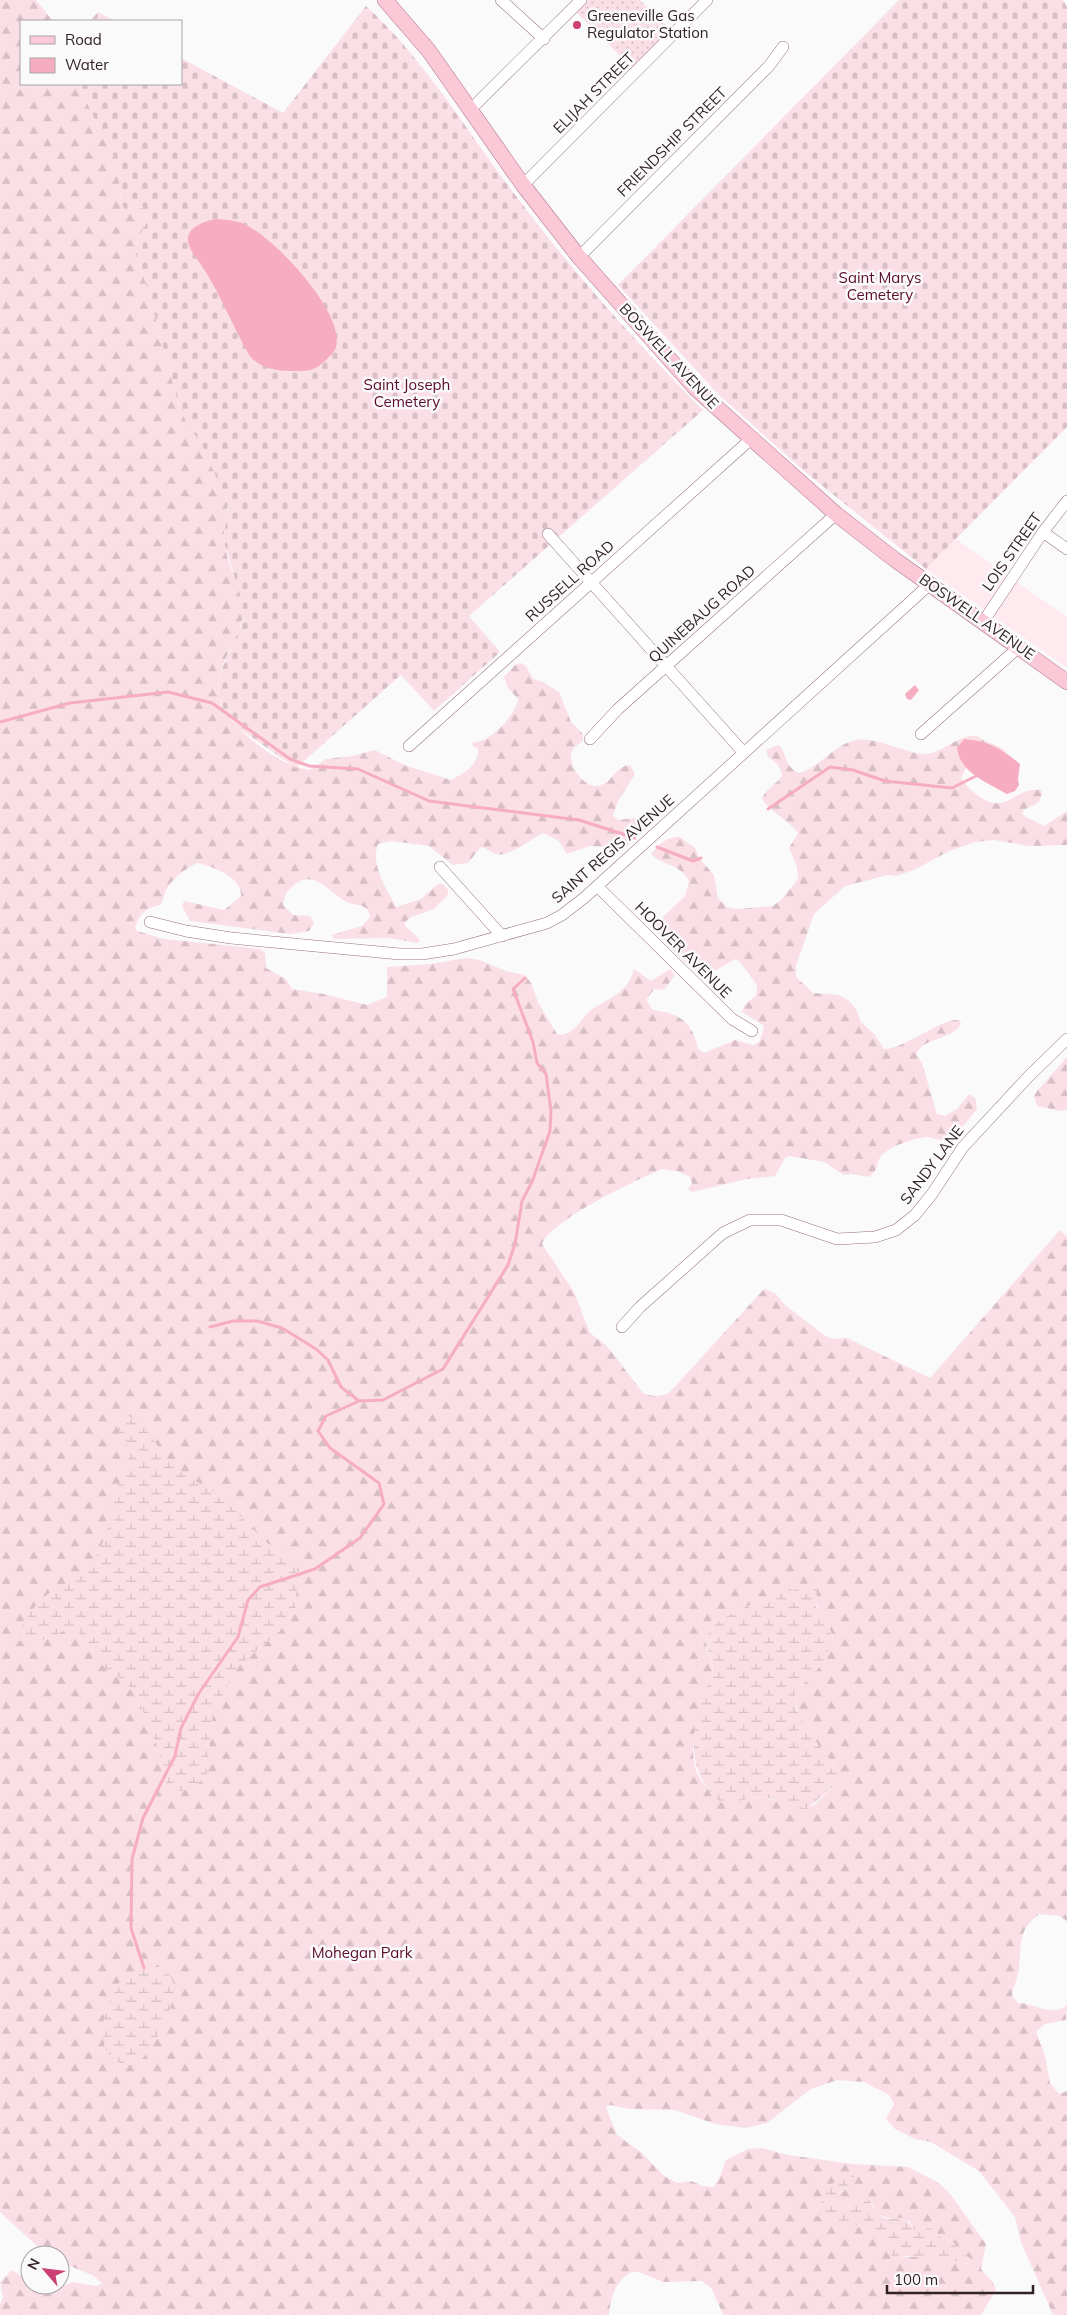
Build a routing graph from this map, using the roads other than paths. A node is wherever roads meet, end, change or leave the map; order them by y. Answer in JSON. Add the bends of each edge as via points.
{"nodes":[{"id":1,"x":385,"y":0,"type":"edge"},
{"id":2,"x":501,"y":0,"type":"edge"},
{"id":3,"x":581,"y":0,"type":"edge"},
{"id":4,"x":707,"y":0,"type":"edge"},
{"id":5,"x":544,"y":39,"type":"junction"},
{"id":6,"x":783,"y":47,"type":"dead end"},
{"id":7,"x":470,"y":110,"type":"junction"},
{"id":8,"x":523,"y":185,"type":"junction"},
{"id":9,"x":579,"y":257,"type":"junction"},
{"id":10,"x":751,"y":439,"type":"junction"},
{"id":11,"x":1067,"y":501,"type":"edge"},
{"id":12,"x":836,"y":514,"type":"junction"},
{"id":13,"x":1043,"y":532,"type":"junction"},
{"id":14,"x":548,"y":534,"type":"dead end"},
{"id":15,"x":1067,"y":549,"type":"edge"},
{"id":16,"x":591,"y":582,"type":"junction"},
{"id":17,"x":930,"y":584,"type":"junction"},
{"id":18,"x":982,"y":622,"type":"junction"},
{"id":19,"x":1019,"y":647,"type":"junction"},
{"id":20,"x":666,"y":666,"type":"junction"},
{"id":21,"x":1067,"y":682,"type":"edge"},
{"id":22,"x":921,"y":734,"type":"dead end"},
{"id":23,"x":590,"y":739,"type":"dead end"},
{"id":24,"x":409,"y":746,"type":"dead end"},
{"id":25,"x":744,"y":753,"type":"junction"},
{"id":26,"x":440,"y":867,"type":"dead end"},
{"id":27,"x":597,"y":886,"type":"junction"},
{"id":28,"x":150,"y":922,"type":"dead end"},
{"id":29,"x":502,"y":936,"type":"junction"},
{"id":30,"x":752,"y":1031,"type":"dead end"},
{"id":31,"x":1067,"y":1040,"type":"edge"},
{"id":32,"x":622,"y":1327,"type":"dead end"}],
"edges":[{"from":1,"to":7,"type":"main road","name":"BOSWELL AVENUE","via":[[429,51]]},
{"from":2,"to":5,"type":"street"},
{"from":3,"to":5,"type":"street"},
{"from":4,"to":8,"type":"street","name":"ELIJAH STREET"},
{"from":5,"to":7,"type":"street"},
{"from":6,"to":9,"type":"street","name":"FRIENDSHIP STREET","via":[[765,70]]},
{"from":7,"to":8,"type":"main road","name":"BOSWELL AVENUE"},
{"from":8,"to":9,"type":"main road","name":"BOSWELL AVENUE"},
{"from":9,"to":10,"type":"main road","name":"BOSWELL AVENUE","via":[[696,388]]},
{"from":10,"to":12,"type":"main road","name":"BOSWELL AVENUE"},
{"from":10,"to":16,"type":"street","name":"RUSSELL ROAD"},
{"from":11,"to":13,"type":"street","name":"LOIS STREET"},
{"from":12,"to":17,"type":"main road","name":"BOSWELL AVENUE"},
{"from":12,"to":20,"type":"street","name":"QUINEBAUG ROAD"},
{"from":13,"to":15,"type":"street"},
{"from":13,"to":18,"type":"street","name":"LOIS STREET"},
{"from":14,"to":16,"type":"street"},
{"from":16,"to":20,"type":"street"},
{"from":16,"to":24,"type":"street","name":"RUSSELL ROAD"},
{"from":17,"to":18,"type":"main road","name":"BOSWELL AVENUE"},
{"from":17,"to":25,"type":"street","name":"SAINT REGIS AVENUE"},
{"from":18,"to":19,"type":"main road","name":"BOSWELL AVENUE"},
{"from":19,"to":21,"type":"main road","name":"BOSWELL AVENUE"},
{"from":19,"to":22,"type":"street"},
{"from":20,"to":23,"type":"street","name":"QUINEBAUG ROAD"},
{"from":20,"to":25,"type":"street"},
{"from":25,"to":27,"type":"street","name":"SAINT REGIS AVENUE"},
{"from":26,"to":29,"type":"street"},
{"from":27,"to":29,"type":"street","name":"SAINT REGIS AVENUE","via":[[554,919]]},
{"from":27,"to":30,"type":"street","name":"HOOVER AVENUE","via":[[732,1019]]},
{"from":28,"to":29,"type":"street","name":"SAINT REGIS AVENUE","via":[[186,932],[231,938],[400,954],[437,952]]},
{"from":31,"to":32,"type":"street","name":"SANDY LANE","via":[[963,1147],[932,1194],[915,1215],[896,1230],[875,1237],[837,1239],[781,1220],[750,1220],[723,1233]]}]}
